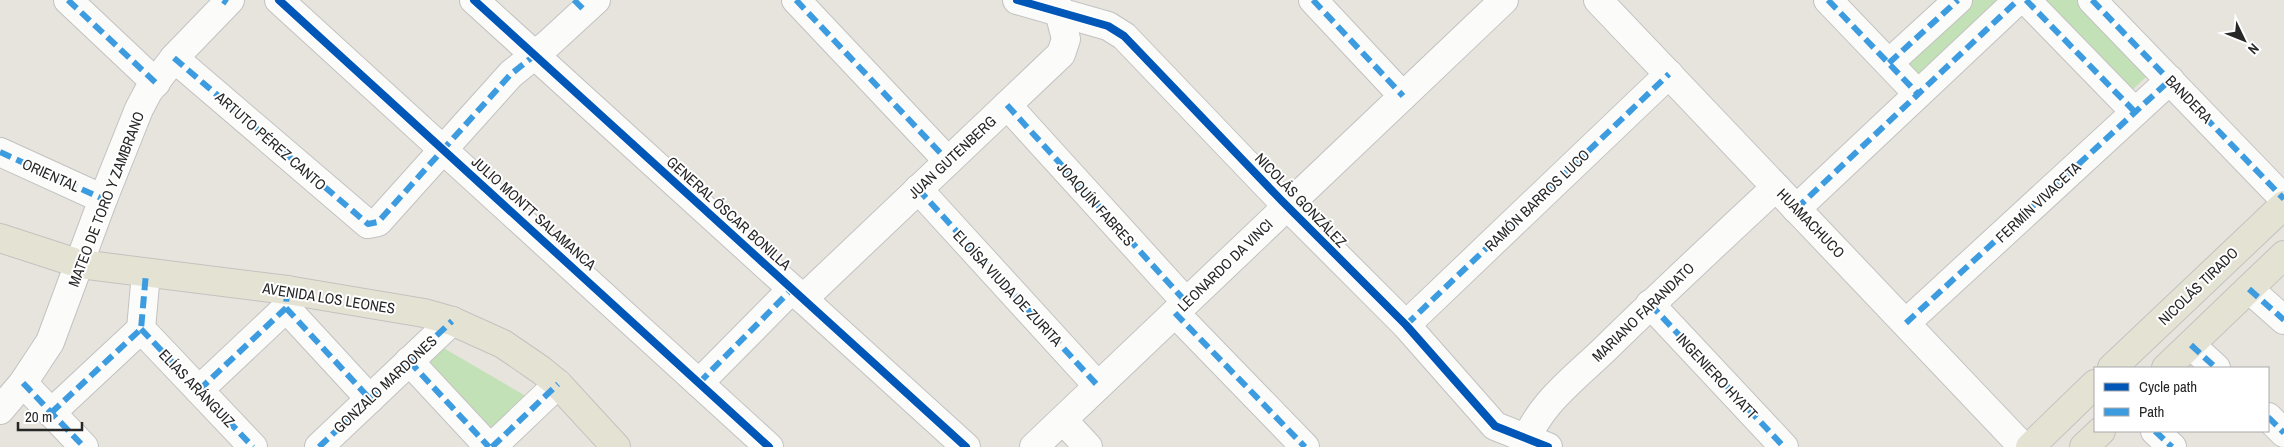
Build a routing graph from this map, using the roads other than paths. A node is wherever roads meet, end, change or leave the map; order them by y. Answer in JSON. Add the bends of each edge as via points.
{"nodes":[{"id":1,"x":68,"y":0,"type":"edge"},
{"id":2,"x":279,"y":0,"type":"edge"},
{"id":3,"x":474,"y":0,"type":"edge"},
{"id":4,"x":796,"y":0,"type":"edge"},
{"id":5,"x":1017,"y":0,"type":"edge"},
{"id":6,"x":1313,"y":0,"type":"edge"},
{"id":7,"x":1504,"y":0,"type":"edge"},
{"id":8,"x":1598,"y":0,"type":"edge"},
{"id":9,"x":1828,"y":0,"type":"edge"},
{"id":10,"x":1958,"y":0,"type":"edge"},
{"id":11,"x":2018,"y":0,"type":"edge"},
{"id":12,"x":2026,"y":0,"type":"edge"},
{"id":13,"x":2092,"y":0,"type":"edge"},
{"id":14,"x":227,"y":1,"type":"edge"},
{"id":15,"x":585,"y":4,"type":"edge"},
{"id":16,"x":1058,"y":6,"type":"edge"},
{"id":17,"x":535,"y":55,"type":"junction"},
{"id":18,"x":174,"y":58,"type":"junction"},
{"id":19,"x":1889,"y":63,"type":"junction"},
{"id":20,"x":1669,"y":74,"type":"junction"},
{"id":21,"x":2170,"y":80,"type":"junction"},
{"id":22,"x":156,"y":83,"type":"junction"},
{"id":23,"x":1918,"y":94,"type":"junction"},
{"id":24,"x":1403,"y":96,"type":"junction"},
{"id":25,"x":1007,"y":105,"type":"junction"},
{"id":26,"x":2135,"y":112,"type":"junction"},
{"id":27,"x":443,"y":149,"type":"junction"},
{"id":28,"x":0,"y":152,"type":"edge"},
{"id":29,"x":948,"y":161,"type":"junction"},
{"id":30,"x":1776,"y":187,"type":"junction"},
{"id":31,"x":918,"y":189,"type":"junction"},
{"id":32,"x":103,"y":198,"type":"junction"},
{"id":33,"x":2284,"y":199,"type":"edge"},
{"id":34,"x":2284,"y":205,"type":"edge"},
{"id":35,"x":1287,"y":206,"type":"junction"},
{"id":36,"x":1796,"y":209,"type":"junction"},
{"id":37,"x":0,"y":238,"type":"edge"},
{"id":38,"x":2284,"y":255,"type":"edge"},
{"id":39,"x":80,"y":264,"type":"junction"},
{"id":40,"x":146,"y":274,"type":"junction"},
{"id":41,"x":2249,"y":289,"type":"junction"},
{"id":42,"x":798,"y":294,"type":"junction"},
{"id":43,"x":286,"y":299,"type":"junction"},
{"id":44,"x":1650,"y":304,"type":"junction"},
{"id":45,"x":1180,"y":307,"type":"junction"},
{"id":46,"x":2284,"y":320,"type":"edge"},
{"id":47,"x":452,"y":321,"type":"junction"},
{"id":48,"x":1906,"y":323,"type":"junction"},
{"id":49,"x":1406,"y":325,"type":"junction"},
{"id":50,"x":141,"y":329,"type":"junction"},
{"id":51,"x":2191,"y":344,"type":"junction"},
{"id":52,"x":409,"y":361,"type":"junction"},
{"id":53,"x":2113,"y":367,"type":"edge"},
{"id":54,"x":2167,"y":367,"type":"edge"},
{"id":55,"x":2215,"y":367,"type":"edge"},
{"id":56,"x":23,"y":383,"type":"junction"},
{"id":57,"x":699,"y":383,"type":"junction"},
{"id":58,"x":558,"y":384,"type":"junction"},
{"id":59,"x":2094,"y":385,"type":"edge"},
{"id":60,"x":1098,"y":386,"type":"junction"},
{"id":61,"x":200,"y":390,"type":"junction"},
{"id":62,"x":370,"y":398,"type":"junction"},
{"id":63,"x":0,"y":410,"type":"edge"},
{"id":64,"x":51,"y":413,"type":"junction"},
{"id":65,"x":2269,"y":418,"type":"edge"},
{"id":66,"x":1063,"y":420,"type":"junction"},
{"id":67,"x":2100,"y":432,"type":"edge"},
{"id":68,"x":2156,"y":432,"type":"edge"},
{"id":69,"x":2284,"y":432,"type":"edge"},
{"id":70,"x":1533,"y":444,"type":"edge"},
{"id":71,"x":84,"y":447,"type":"edge"},
{"id":72,"x":253,"y":447,"type":"edge"},
{"id":73,"x":319,"y":447,"type":"edge"},
{"id":74,"x":491,"y":447,"type":"edge"},
{"id":75,"x":616,"y":447,"type":"edge"},
{"id":76,"x":769,"y":447,"type":"edge"},
{"id":77,"x":966,"y":447,"type":"edge"},
{"id":78,"x":1034,"y":447,"type":"edge"},
{"id":79,"x":1088,"y":447,"type":"edge"},
{"id":80,"x":1305,"y":447,"type":"edge"},
{"id":81,"x":1784,"y":447,"type":"edge"},
{"id":82,"x":2023,"y":447,"type":"edge"},
{"id":83,"x":2030,"y":447,"type":"edge"},
{"id":84,"x":2084,"y":447,"type":"edge"},
{"id":85,"x":2172,"y":447,"type":"edge"}],
"edges":[{"from":1,"to":22,"type":"street"},
{"from":2,"to":27,"type":"street","name":"JULIO MONTT SALAMANCA"},
{"from":3,"to":17,"type":"street","name":"GENERAL ÓSCAR BONILLA"},
{"from":4,"to":29,"type":"street"},
{"from":5,"to":16,"type":"street","name":"NICOLÁS GONZÁLEZ"},
{"from":6,"to":24,"type":"street"},
{"from":7,"to":24,"type":"street","name":"LEONARDO DA VINCI"},
{"from":8,"to":20,"type":"street","name":"HUAMACHUCO"},
{"from":9,"to":19,"type":"street"},
{"from":10,"to":19,"type":"street"},
{"from":11,"to":23,"type":"street"},
{"from":12,"to":26,"type":"street"},
{"from":13,"to":21,"type":"street","name":"BANDERA"},
{"from":14,"to":18,"type":"street","name":"MATEO DE TORO Y ZAMBRANO"},
{"from":15,"to":17,"type":"street"},
{"from":16,"to":25,"type":"street","name":"JUAN GUTENBERG","via":[[1066,39],[1061,54]]},
{"from":16,"to":35,"type":"street","name":"NICOLÁS GONZÁLEZ","via":[[1124,36]]},
{"from":17,"to":27,"type":"street","via":[[510,74]]},
{"from":17,"to":42,"type":"street","name":"GENERAL ÓSCAR BONILLA"},
{"from":18,"to":22,"type":"street","name":"MATEO DE TORO Y ZAMBRANO"},
{"from":18,"to":27,"type":"street","name":"ARTUTO PÉREZ CANTO","via":[[368,224],[378,222]]},
{"from":19,"to":23,"type":"street"},
{"from":20,"to":30,"type":"street","name":"HUAMACHUCO"},
{"from":20,"to":49,"type":"street","name":"RAMÓN BARROS LUCO"},
{"from":21,"to":26,"type":"street","name":"FERMÍN VIVACETA"},
{"from":21,"to":33,"type":"street","name":"BANDERA"},
{"from":22,"to":32,"type":"street","name":"MATEO DE TORO Y ZAMBRANO","via":[[139,110]]},
{"from":23,"to":36,"type":"street"},
{"from":24,"to":35,"type":"street","name":"LEONARDO DA VINCI"},
{"from":25,"to":29,"type":"street","name":"JUAN GUTENBERG"},
{"from":25,"to":45,"type":"street","name":"JOAQUÍN FABRES"},
{"from":26,"to":48,"type":"street","name":"FERMÍN VIVACETA"},
{"from":27,"to":57,"type":"street","name":"JULIO MONTT SALAMANCA"},
{"from":28,"to":32,"type":"street","name":"ORIENTAL"},
{"from":29,"to":31,"type":"street","name":"JUAN GUTENBERG"},
{"from":30,"to":36,"type":"street","name":"HUAMACHUCO"},
{"from":30,"to":44,"type":"street","name":"MARIANO FARANDATO"},
{"from":31,"to":42,"type":"street","name":"JUAN GUTENBERG"},
{"from":31,"to":60,"type":"street","name":"ELOÍSA VIUDA DE ZURITA"},
{"from":32,"to":39,"type":"street","name":"MATEO DE TORO Y ZAMBRANO"},
{"from":34,"to":53,"type":"main road","name":"NICOLÁS TIRADO"},
{"from":35,"to":45,"type":"street","name":"LEONARDO DA VINCI"},
{"from":35,"to":49,"type":"street","name":"NICOLÁS GONZÁLEZ"},
{"from":36,"to":48,"type":"street","name":"HUAMACHUCO"},
{"from":37,"to":39,"type":"main road","name":"AVENIDA LOS LEONES"},
{"from":38,"to":41,"type":"main road"},
{"from":39,"to":40,"type":"main road","name":"AVENIDA LOS LEONES"},
{"from":39,"to":56,"type":"street","name":"MATEO DE TORO Y ZAMBRANO","via":[[50,342]]},
{"from":40,"to":43,"type":"main road","name":"AVENIDA LOS LEONES"},
{"from":40,"to":50,"type":"street"},
{"from":41,"to":46,"type":"street"},
{"from":41,"to":51,"type":"main road"},
{"from":42,"to":57,"type":"street","name":"JUAN GUTENBERG"},
{"from":42,"to":77,"type":"street","name":"GENERAL ÓSCAR BONILLA"},
{"from":43,"to":47,"type":"main road","name":"AVENIDA LOS LEONES","via":[[424,313]]},
{"from":43,"to":61,"type":"street"},
{"from":43,"to":62,"type":"street"},
{"from":44,"to":70,"type":"street","name":"MARIANO FARANDATO","via":[[1543,410]]},
{"from":44,"to":81,"type":"street","name":"INGENIERO HYATT"},
{"from":45,"to":60,"type":"street","name":"LEONARDO DA VINCI"},
{"from":45,"to":80,"type":"street"},
{"from":47,"to":52,"type":"street","name":"GONZALO MARDONES"},
{"from":47,"to":58,"type":"main road","name":"AVENIDA LOS LEONES","via":[[503,344]]},
{"from":48,"to":82,"type":"street","name":"HUAMACHUCO"},
{"from":49,"to":70,"type":"street","name":"NICOLÁS GONZÁLEZ","via":[[1495,426]]},
{"from":50,"to":61,"type":"street","name":"ELÍAS ARÁNGUIZ"},
{"from":50,"to":64,"type":"street"},
{"from":51,"to":54,"type":"main road"},
{"from":51,"to":55,"type":"street"},
{"from":52,"to":62,"type":"street","name":"GONZALO MARDONES"},
{"from":52,"to":74,"type":"street"},
{"from":56,"to":63,"type":"street","name":"MATEO DE TORO Y ZAMBRANO"},
{"from":56,"to":64,"type":"street"},
{"from":57,"to":76,"type":"street","name":"JULIO MONTT SALAMANCA"},
{"from":58,"to":74,"type":"street"},
{"from":58,"to":75,"type":"main road","name":"AVENIDA LOS LEONES"},
{"from":59,"to":83,"type":"main road"},
{"from":60,"to":66,"type":"street","name":"LEONARDO DA VINCI"},
{"from":61,"to":72,"type":"street","name":"ELÍAS ARÁNGUIZ"},
{"from":62,"to":73,"type":"street","name":"GONZALO MARDONES"},
{"from":64,"to":71,"type":"street"},
{"from":65,"to":69,"type":"street"},
{"from":66,"to":78,"type":"street","name":"LEONARDO DA VINCI"},
{"from":66,"to":79,"type":"street"},
{"from":67,"to":84,"type":"main road"},
{"from":68,"to":85,"type":"street"}]}
